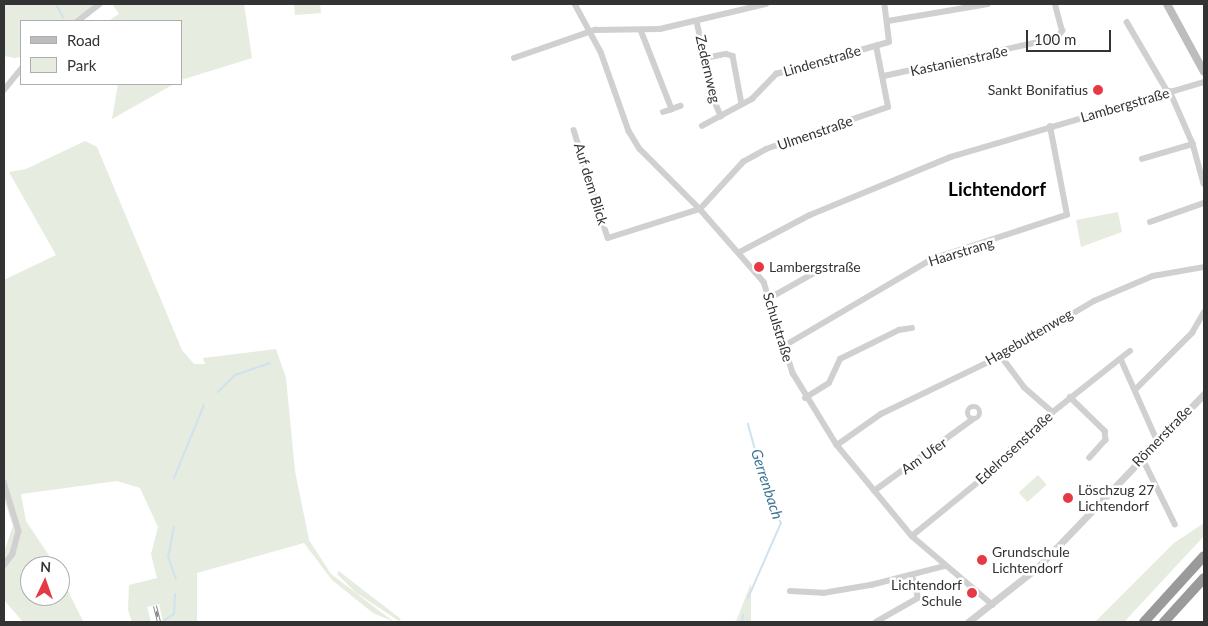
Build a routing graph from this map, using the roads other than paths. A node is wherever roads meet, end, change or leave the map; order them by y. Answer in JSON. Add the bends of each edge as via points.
{"nodes":[{"id":1,"x":100,"y":4,"type":"edge"},
{"id":2,"x":575,"y":4,"type":"edge"},
{"id":3,"x":766,"y":4,"type":"edge"},
{"id":4,"x":884,"y":4,"type":"edge"},
{"id":5,"x":988,"y":4,"type":"edge"},
{"id":6,"x":1055,"y":4,"type":"edge"},
{"id":7,"x":1167,"y":4,"type":"edge"},
{"id":8,"x":79,"y":20,"type":"edge"},
{"id":9,"x":697,"y":21,"type":"junction"},
{"id":10,"x":888,"y":21,"type":"junction"},
{"id":11,"x":1127,"y":22,"type":"dead end"},
{"id":12,"x":641,"y":30,"type":"junction"},
{"id":13,"x":589,"y":32,"type":"junction"},
{"id":14,"x":876,"y":46,"type":"junction"},
{"id":15,"x":514,"y":58,"type":"dead end"},
{"id":16,"x":705,"y":58,"type":"junction"},
{"id":17,"x":20,"y":70,"type":"edge"},
{"id":18,"x":1204,"y":72,"type":"edge"},
{"id":19,"x":884,"y":76,"type":"junction"},
{"id":20,"x":1204,"y":82,"type":"edge"},
{"id":21,"x":4,"y":90,"type":"edge"},
{"id":22,"x":1169,"y":92,"type":"junction"},
{"id":23,"x":742,"y":104,"type":"junction"},
{"id":24,"x":680,"y":106,"type":"dead end"},
{"id":25,"x":672,"y":109,"type":"junction"},
{"id":26,"x":663,"y":112,"type":"dead end"},
{"id":27,"x":721,"y":116,"type":"junction"},
{"id":28,"x":702,"y":126,"type":"dead end"},
{"id":29,"x":1050,"y":126,"type":"junction"},
{"id":30,"x":574,"y":130,"type":"dead end"},
{"id":31,"x":1193,"y":144,"type":"junction"},
{"id":32,"x":1142,"y":159,"type":"dead end"},
{"id":33,"x":1204,"y":184,"type":"edge"},
{"id":34,"x":1204,"y":203,"type":"edge"},
{"id":35,"x":700,"y":209,"type":"junction"},
{"id":36,"x":1150,"y":222,"type":"dead end"},
{"id":37,"x":740,"y":252,"type":"junction"},
{"id":38,"x":1204,"y":267,"type":"edge"},
{"id":39,"x":816,"y":272,"type":"dead end"},
{"id":40,"x":770,"y":298,"type":"junction"},
{"id":41,"x":1204,"y":312,"type":"edge"},
{"id":42,"x":912,"y":328,"type":"dead end"},
{"id":43,"x":784,"y":346,"type":"junction"},
{"id":44,"x":1130,"y":351,"type":"dead end"},
{"id":45,"x":1001,"y":356,"type":"junction"},
{"id":46,"x":1121,"y":359,"type":"junction"},
{"id":47,"x":1135,"y":390,"type":"junction"},
{"id":48,"x":1204,"y":394,"type":"edge"},
{"id":49,"x":1070,"y":397,"type":"junction"},
{"id":50,"x":805,"y":398,"type":"junction"},
{"id":51,"x":1053,"y":412,"type":"junction"},
{"id":52,"x":973,"y":419,"type":"dead end"},
{"id":53,"x":1157,"y":440,"type":"junction"},
{"id":54,"x":837,"y":445,"type":"junction"},
{"id":55,"x":1142,"y":457,"type":"junction"},
{"id":56,"x":1090,"y":458,"type":"dead end"},
{"id":57,"x":4,"y":482,"type":"edge"},
{"id":58,"x":874,"y":491,"type":"junction"},
{"id":59,"x":1175,"y":524,"type":"dead end"},
{"id":60,"x":912,"y":536,"type":"junction"},
{"id":61,"x":1204,"y":556,"type":"edge"},
{"id":62,"x":4,"y":566,"type":"edge"},
{"id":63,"x":945,"y":566,"type":"junction"},
{"id":64,"x":912,"y":576,"type":"junction"},
{"id":65,"x":1204,"y":578,"type":"edge"},
{"id":66,"x":790,"y":591,"type":"dead end"},
{"id":67,"x":993,"y":605,"type":"junction"},
{"id":68,"x":876,"y":622,"type":"edge"},
{"id":69,"x":968,"y":622,"type":"edge"},
{"id":70,"x":1144,"y":622,"type":"edge"},
{"id":71,"x":1164,"y":622,"type":"edge"}],
"edges":[{"from":1,"to":8,"type":"street"},
{"from":2,"to":13,"type":"street","name":"Schulstraße"},
{"from":3,"to":9,"type":"street"},
{"from":4,"to":10,"type":"street","name":"Lindenstraße"},
{"from":5,"to":10,"type":"street"},
{"from":6,"to":19,"type":"street","name":"Kastanienstraße","via":[[1062,31],[1057,38]]},
{"from":7,"to":18,"type":"main road"},
{"from":9,"to":12,"type":"street"},
{"from":9,"to":16,"type":"street","name":"Zedernweg"},
{"from":10,"to":14,"type":"street","name":"Lindenstraße","via":[[891,39]]},
{"from":11,"to":22,"type":"street"},
{"from":12,"to":13,"type":"street"},
{"from":12,"to":25,"type":"street"},
{"from":13,"to":15,"type":"street"},
{"from":13,"to":35,"type":"street","name":"Schulstraße","via":[[608,70],[629,132],[645,154]]},
{"from":14,"to":19,"type":"street","name":"Ulmenstraße"},
{"from":14,"to":23,"type":"street","name":"Lindenstraße","via":[[776,74]]},
{"from":16,"to":23,"type":"street","via":[[733,56]]},
{"from":16,"to":27,"type":"street","name":"Zedernweg"},
{"from":17,"to":21,"type":"street"},
{"from":19,"to":35,"type":"street","name":"Ulmenstraße","via":[[888,107],[752,156]]},
{"from":20,"to":22,"type":"street","name":"Lambergstraße"},
{"from":22,"to":29,"type":"street","name":"Lambergstraße"},
{"from":22,"to":31,"type":"street"},
{"from":23,"to":27,"type":"street","name":"Lindenstraße"},
{"from":24,"to":25,"type":"street"},
{"from":25,"to":26,"type":"street"},
{"from":27,"to":28,"type":"street","name":"Lindenstraße"},
{"from":29,"to":37,"type":"street","name":"Lambergstraße","via":[[942,160],[810,215]]},
{"from":29,"to":43,"type":"street","name":"Haarstrang","via":[[1067,215],[932,259]]},
{"from":30,"to":35,"type":"street","name":"Auf dem Blick","via":[[608,238]]},
{"from":31,"to":32,"type":"street"},
{"from":31,"to":33,"type":"street"},
{"from":34,"to":36,"type":"street"},
{"from":35,"to":37,"type":"street","name":"Schulstraße"},
{"from":37,"to":40,"type":"street","name":"Schulstraße","via":[[764,282]]},
{"from":38,"to":45,"type":"street","name":"Hagebuttenweg","via":[[1124,286]]},
{"from":39,"to":40,"type":"street"},
{"from":40,"to":43,"type":"street","name":"Schulstraße"},
{"from":41,"to":47,"type":"street","via":[[1192,333]]},
{"from":42,"to":50,"type":"street","via":[[840,359],[829,383]]},
{"from":43,"to":50,"type":"street","name":"Schulstraße"},
{"from":44,"to":46,"type":"street","name":"Edelrosenstraße"},
{"from":45,"to":51,"type":"street","via":[[1024,386]]},
{"from":45,"to":54,"type":"street","name":"Hagebuttenweg","via":[[912,397]]},
{"from":46,"to":47,"type":"street"},
{"from":46,"to":49,"type":"street","name":"Edelrosenstraße"},
{"from":47,"to":53,"type":"street"},
{"from":48,"to":53,"type":"street","name":"Römerstraße"},
{"from":49,"to":51,"type":"street","name":"Edelrosenstraße"},
{"from":49,"to":56,"type":"street","via":[[1105,431],[1106,440]]},
{"from":50,"to":54,"type":"street","name":"Schulstraße"},
{"from":51,"to":60,"type":"street","name":"Edelrosenstraße","via":[[1010,450],[999,465]]},
{"from":52,"to":58,"type":"street","name":"Am Ufer"},
{"from":53,"to":55,"type":"street","name":"Römerstraße"},
{"from":54,"to":58,"type":"street","name":"Schulstraße"},
{"from":55,"to":59,"type":"street"},
{"from":55,"to":67,"type":"street","name":"Römerstraße","via":[[1051,554]]},
{"from":57,"to":62,"type":"street","via":[[19,530],[13,554]]},
{"from":58,"to":60,"type":"street","name":"Schulstraße"},
{"from":60,"to":63,"type":"street","name":"Schulstraße"},
{"from":61,"to":70,"type":"highway"},
{"from":63,"to":64,"type":"street"},
{"from":63,"to":67,"type":"street","name":"Schulstraße"},
{"from":64,"to":66,"type":"street","via":[[823,593]]},
{"from":64,"to":68,"type":"street","via":[[918,598]]},
{"from":65,"to":71,"type":"highway"},
{"from":67,"to":69,"type":"street","name":"Römerstraße"}]}
